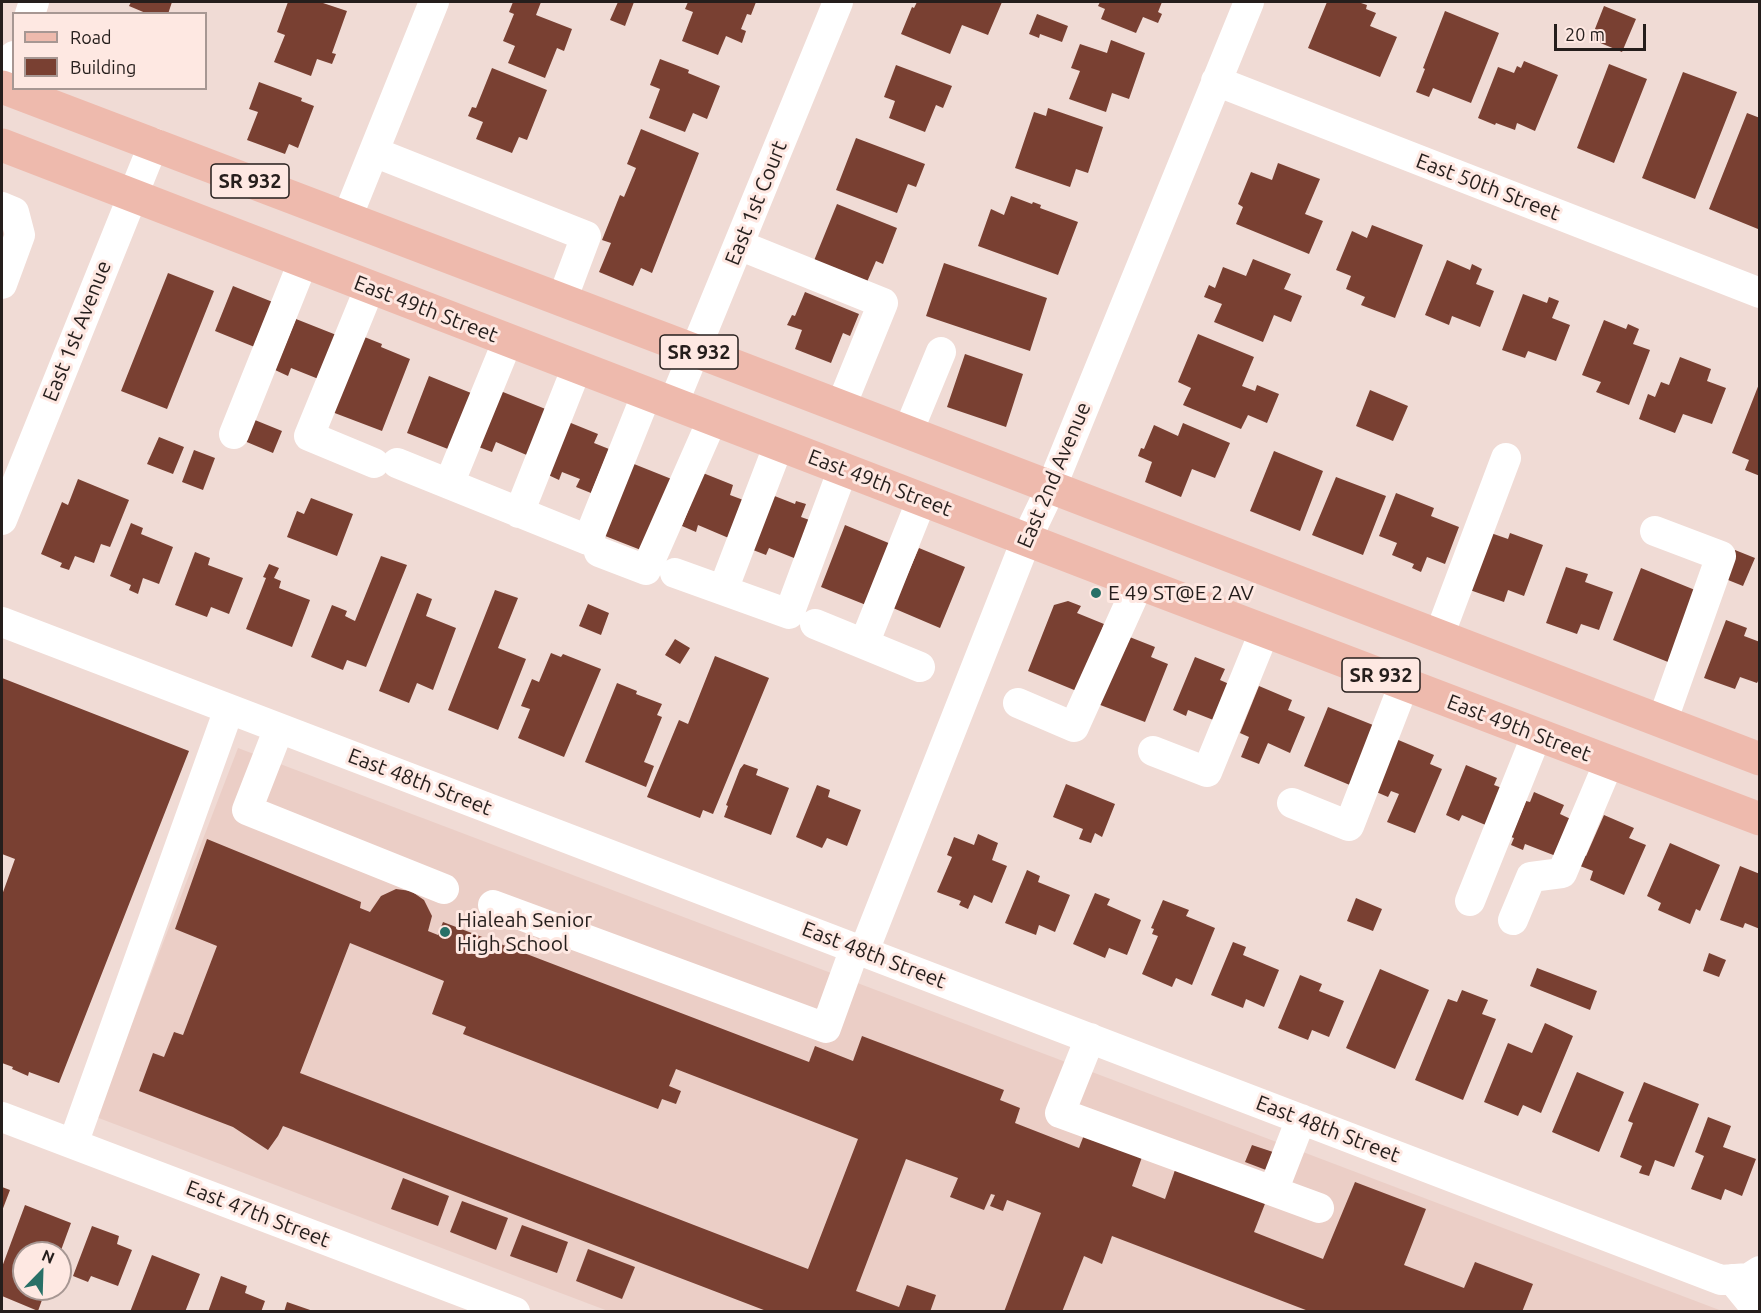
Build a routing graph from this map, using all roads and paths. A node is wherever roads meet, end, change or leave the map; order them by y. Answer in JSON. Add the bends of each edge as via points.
{"nodes":[{"id":1,"x":434,"y":2,"type":"edge"},
{"id":2,"x":838,"y":2,"type":"edge"},
{"id":3,"x":1249,"y":2,"type":"edge"},
{"id":4,"x":12,"y":61,"type":"edge"},
{"id":5,"x":1216,"y":81,"type":"junction"},
{"id":6,"x":2,"y":87,"type":"edge"},
{"id":7,"x":153,"y":143,"type":"junction"},
{"id":8,"x":2,"y":145,"type":"edge"},
{"id":9,"x":374,"y":152,"type":"junction"},
{"id":10,"x":131,"y":196,"type":"junction"},
{"id":11,"x":2,"y":207,"type":"edge"},
{"id":12,"x":347,"y":218,"type":"junction"},
{"id":13,"x":739,"y":245,"type":"junction"},
{"id":14,"x":303,"y":262,"type":"junction"},
{"id":15,"x":2,"y":284,"type":"edge"},
{"id":16,"x":370,"y":287,"type":"junction"},
{"id":17,"x":1760,"y":293,"type":"edge"},
{"id":18,"x":562,"y":300,"type":"junction"},
{"id":19,"x":508,"y":340,"type":"junction"},
{"id":20,"x":696,"y":351,"type":"junction"},
{"id":21,"x":941,"y":352,"type":"dead end"},
{"id":22,"x":577,"y":366,"type":"junction"},
{"id":23,"x":660,"y":398,"type":"junction"},
{"id":24,"x":841,"y":406,"type":"junction"},
{"id":25,"x":713,"y":418,"type":"junction"},
{"id":26,"x":908,"y":432,"type":"junction"},
{"id":27,"x":234,"y":434,"type":"dead end"},
{"id":28,"x":779,"y":444,"type":"junction"},
{"id":29,"x":1506,"y":458,"type":"dead end"},
{"id":30,"x":843,"y":468,"type":"junction"},
{"id":31,"x":450,"y":484,"type":"junction"},
{"id":32,"x":1051,"y":488,"type":"junction"},
{"id":33,"x":922,"y":499,"type":"junction"},
{"id":34,"x":519,"y":513,"type":"junction"},
{"id":35,"x":2,"y":520,"type":"edge"},
{"id":36,"x":1655,"y":531,"type":"dead end"},
{"id":37,"x":1027,"y":538,"type":"junction"},
{"id":38,"x":599,"y":552,"type":"dead end"},
{"id":39,"x":675,"y":573,"type":"dead end"},
{"id":40,"x":1139,"y":583,"type":"junction"},
{"id":41,"x":723,"y":590,"type":"junction"},
{"id":42,"x":2,"y":622,"type":"edge"},
{"id":43,"x":815,"y":624,"type":"dead end"},
{"id":44,"x":1265,"y":630,"type":"junction"},
{"id":45,"x":1439,"y":636,"type":"junction"},
{"id":46,"x":864,"y":644,"type":"junction"},
{"id":47,"x":920,"y":667,"type":"dead end"},
{"id":48,"x":1404,"y":684,"type":"junction"},
{"id":49,"x":1018,"y":703,"type":"dead end"},
{"id":50,"x":229,"y":709,"type":"junction"},
{"id":51,"x":1662,"y":722,"type":"junction"},
{"id":52,"x":279,"y":728,"type":"junction"},
{"id":53,"x":1537,"y":734,"type":"junction"},
{"id":54,"x":1153,"y":751,"type":"dead end"},
{"id":55,"x":1760,"y":759,"type":"edge"},
{"id":56,"x":1609,"y":762,"type":"junction"},
{"id":57,"x":1292,"y":803,"type":"dead end"},
{"id":58,"x":1760,"y":819,"type":"edge"},
{"id":59,"x":444,"y":889,"type":"dead end"},
{"id":60,"x":1470,"y":901,"type":"dead end"},
{"id":61,"x":493,"y":905,"type":"dead end"},
{"id":62,"x":1513,"y":920,"type":"dead end"},
{"id":63,"x":860,"y":950,"type":"junction"},
{"id":64,"x":1090,"y":1038,"type":"junction"},
{"id":65,"x":2,"y":1117,"type":"edge"},
{"id":66,"x":1301,"y":1119,"type":"junction"},
{"id":67,"x":73,"y":1144,"type":"junction"},
{"id":68,"x":1273,"y":1191,"type":"junction"},
{"id":69,"x":1319,"y":1208,"type":"dead end"},
{"id":70,"x":1747,"y":1276,"type":"edge"},
{"id":71,"x":515,"y":1311,"type":"edge"},
{"id":72,"x":1759,"y":1311,"type":"edge"}],
"edges":[{"from":1,"to":9,"type":"street"},
{"from":2,"to":13,"type":"street","name":"East 1st Court"},
{"from":3,"to":5,"type":"street","name":"East 2nd Avenue"},
{"from":4,"to":6,"type":"street"},
{"from":5,"to":17,"type":"street","name":"East 50th Street"},
{"from":5,"to":32,"type":"street","name":"East 2nd Avenue"},
{"from":6,"to":7,"type":"main road","number":"SR 932"},
{"from":7,"to":10,"type":"street","name":"East 1st Avenue"},
{"from":7,"to":12,"type":"main road","number":"SR 932"},
{"from":8,"to":10,"type":"main road","name":"East 49th Street","number":"SR 932"},
{"from":9,"to":12,"type":"street"},
{"from":9,"to":18,"type":"street","via":[[586,236]]},
{"from":10,"to":14,"type":"main road","name":"East 49th Street","number":"SR 932"},
{"from":10,"to":35,"type":"street","name":"East 1st Avenue"},
{"from":11,"to":15,"type":"street","via":[[14,212],[20,235]]},
{"from":12,"to":18,"type":"main road","number":"SR 932"},
{"from":13,"to":20,"type":"street","name":"East 1st Court"},
{"from":13,"to":24,"type":"street","via":[[883,303]]},
{"from":14,"to":16,"type":"main road","name":"East 49th Street","number":"SR 932"},
{"from":14,"to":27,"type":"street"},
{"from":16,"to":19,"type":"main road","name":"East 49th Street","number":"SR 932"},
{"from":16,"to":31,"type":"street","via":[[309,436]]},
{"from":18,"to":20,"type":"main road","number":"SR 932"},
{"from":19,"to":22,"type":"main road","name":"East 49th Street","number":"SR 932"},
{"from":19,"to":31,"type":"street"},
{"from":20,"to":23,"type":"street","name":"East 1st Court"},
{"from":20,"to":24,"type":"main road","number":"SR 932"},
{"from":21,"to":26,"type":"street"},
{"from":22,"to":23,"type":"main road","name":"East 49th Street","number":"SR 932"},
{"from":22,"to":34,"type":"street"},
{"from":23,"to":25,"type":"main road","name":"East 49th Street","number":"SR 932"},
{"from":23,"to":34,"type":"street","name":"East 1st Court","via":[[588,540]]},
{"from":24,"to":26,"type":"main road","number":"SR 932"},
{"from":25,"to":28,"type":"main road","name":"East 49th Street","number":"SR 932"},
{"from":25,"to":38,"type":"street","via":[[646,570]]},
{"from":26,"to":32,"type":"main road","number":"SR 932"},
{"from":28,"to":30,"type":"main road","name":"East 49th Street","number":"SR 932"},
{"from":28,"to":41,"type":"street"},
{"from":29,"to":45,"type":"street"},
{"from":30,"to":33,"type":"main road","name":"East 49th Street","number":"SR 932"},
{"from":30,"to":41,"type":"street","via":[[789,614]]},
{"from":31,"to":34,"type":"street"},
{"from":32,"to":37,"type":"street","name":"East 2nd Avenue"},
{"from":32,"to":45,"type":"main road","number":"SR 932"},
{"from":33,"to":37,"type":"main road","name":"East 49th Street","number":"SR 932"},
{"from":33,"to":46,"type":"street"},
{"from":36,"to":51,"type":"street","via":[[1721,556]]},
{"from":37,"to":40,"type":"main road","name":"East 49th Street","number":"SR 932"},
{"from":37,"to":63,"type":"street","name":"East 2nd Avenue"},
{"from":39,"to":41,"type":"street"},
{"from":40,"to":44,"type":"main road","name":"East 49th Street","number":"SR 932"},
{"from":40,"to":49,"type":"street","via":[[1074,727]]},
{"from":42,"to":50,"type":"street","name":"East 48th Street"},
{"from":43,"to":46,"type":"street"},
{"from":44,"to":48,"type":"main road","name":"East 49th Street","number":"SR 932"},
{"from":44,"to":54,"type":"street","via":[[1208,772]]},
{"from":45,"to":51,"type":"main road","number":"SR 932"},
{"from":46,"to":47,"type":"street"},
{"from":48,"to":53,"type":"main road","name":"East 49th Street","number":"SR 932"},
{"from":48,"to":57,"type":"street","via":[[1349,826]]},
{"from":50,"to":52,"type":"street","name":"East 48th Street"},
{"from":50,"to":67,"type":"street"},
{"from":51,"to":55,"type":"main road","number":"SR 932"},
{"from":52,"to":59,"type":"street","via":[[247,810]]},
{"from":52,"to":63,"type":"street","name":"East 48th Street"},
{"from":53,"to":56,"type":"main road","name":"East 49th Street","number":"SR 932"},
{"from":53,"to":60,"type":"street"},
{"from":56,"to":58,"type":"main road","name":"East 49th Street","number":"SR 932"},
{"from":56,"to":62,"type":"street","via":[[1562,873],[1531,877]]},
{"from":61,"to":63,"type":"street","name":"East 2nd Avenue","via":[[826,1028]]},
{"from":63,"to":64,"type":"street","name":"East 48th Street"},
{"from":64,"to":66,"type":"street","name":"East 48th Street"},
{"from":64,"to":68,"type":"street","via":[[1060,1113]]},
{"from":65,"to":67,"type":"street","name":"East 47th Street"},
{"from":66,"to":68,"type":"street"},
{"from":66,"to":70,"type":"street","name":"East 48th Street","via":[[1722,1280]]},
{"from":67,"to":71,"type":"street","name":"East 47th Street"},
{"from":68,"to":69,"type":"street"},
{"from":70,"to":72,"type":"street"}]}
